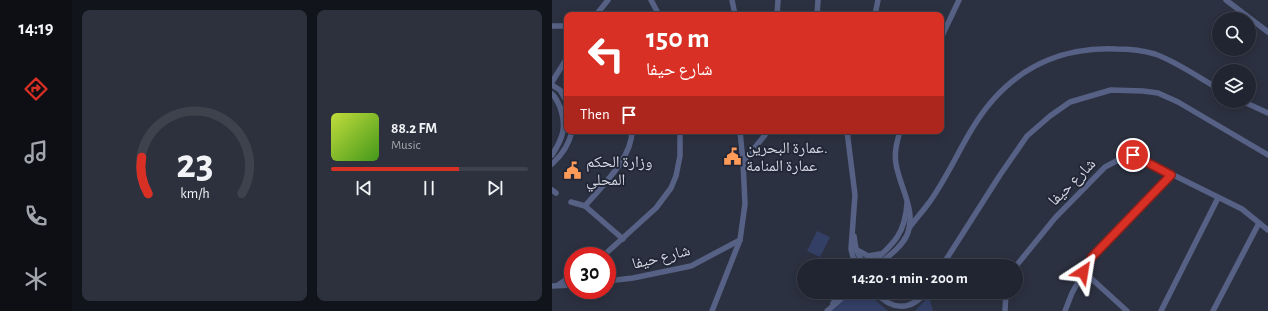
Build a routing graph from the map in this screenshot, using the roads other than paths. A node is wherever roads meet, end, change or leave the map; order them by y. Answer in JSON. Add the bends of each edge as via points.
{"nodes":[{"id":1,"x":608,"y":0,"type":"edge"},
{"id":2,"x":651,"y":0,"type":"edge"},
{"id":3,"x":732,"y":0,"type":"edge"},
{"id":4,"x":778,"y":0,"type":"edge"},
{"id":5,"x":818,"y":0,"type":"edge"},
{"id":6,"x":878,"y":0,"type":"edge"},
{"id":7,"x":959,"y":0,"type":"edge"},
{"id":8,"x":1226,"y":0,"type":"edge"},
{"id":9,"x":599,"y":12,"type":"edge"},
{"id":10,"x":657,"y":12,"type":"edge"},
{"id":11,"x":734,"y":12,"type":"edge"},
{"id":12,"x":777,"y":12,"type":"edge"},
{"id":13,"x":817,"y":12,"type":"edge"},
{"id":14,"x":876,"y":12,"type":"edge"},
{"id":15,"x":552,"y":26,"type":"edge"},
{"id":16,"x":564,"y":26,"type":"edge"},
{"id":17,"x":944,"y":32,"type":"edge"},
{"id":18,"x":1268,"y":32,"type":"edge"},
{"id":19,"x":564,"y":63,"type":"edge"},
{"id":20,"x":552,"y":82,"type":"edge"},
{"id":21,"x":552,"y":85,"type":"edge"},
{"id":22,"x":1212,"y":85,"type":"edge"},
{"id":23,"x":552,"y":94,"type":"edge"},
{"id":24,"x":564,"y":97,"type":"edge"},
{"id":25,"x":1256,"y":107,"type":"edge"},
{"id":26,"x":1268,"y":113,"type":"edge"},
{"id":27,"x":564,"y":122,"type":"edge"},
{"id":28,"x":564,"y":128,"type":"edge"},
{"id":29,"x":571,"y":134,"type":"edge"},
{"id":30,"x":632,"y":134,"type":"edge"},
{"id":31,"x":680,"y":134,"type":"edge"},
{"id":32,"x":740,"y":134,"type":"edge"},
{"id":33,"x":765,"y":134,"type":"edge"},
{"id":34,"x":847,"y":134,"type":"edge"},
{"id":35,"x":899,"y":134,"type":"edge"},
{"id":36,"x":552,"y":155,"type":"edge"},
{"id":37,"x":1268,"y":155,"type":"edge"},
{"id":38,"x":743,"y":162,"type":"junction"},
{"id":39,"x":552,"y":164,"type":"edge"},
{"id":40,"x":1171,"y":175,"type":"junction"},
{"id":41,"x":1218,"y":198,"type":"junction"},
{"id":42,"x":907,"y":199,"type":"junction"},
{"id":43,"x":571,"y":202,"type":"dead end"},
{"id":44,"x":585,"y":206,"type":"junction"},
{"id":45,"x":1259,"y":223,"type":"junction"},
{"id":46,"x":853,"y":226,"type":"junction"},
{"id":47,"x":909,"y":228,"type":"junction"},
{"id":48,"x":1268,"y":230,"type":"edge"},
{"id":49,"x":623,"y":239,"type":"junction"},
{"id":50,"x":740,"y":240,"type":"junction"},
{"id":51,"x":614,"y":247,"type":"edge"},
{"id":52,"x":856,"y":249,"type":"junction"},
{"id":53,"x":882,"y":254,"type":"junction"},
{"id":54,"x":853,"y":257,"type":"edge"},
{"id":55,"x":861,"y":259,"type":"edge"},
{"id":56,"x":877,"y":259,"type":"edge"},
{"id":57,"x":886,"y":259,"type":"edge"},
{"id":58,"x":946,"y":259,"type":"edge"},
{"id":59,"x":1022,"y":259,"type":"edge"},
{"id":60,"x":1083,"y":272,"type":"junction"},
{"id":61,"x":564,"y":280,"type":"edge"},
{"id":62,"x":616,"y":280,"type":"edge"},
{"id":63,"x":564,"y":285,"type":"edge"},
{"id":64,"x":554,"y":286,"type":"edge"},
{"id":65,"x":836,"y":299,"type":"edge"},
{"id":66,"x":840,"y":299,"type":"edge"},
{"id":67,"x":921,"y":299,"type":"edge"},
{"id":68,"x":1006,"y":299,"type":"edge"},
{"id":69,"x":885,"y":301,"type":"edge"},
{"id":70,"x":828,"y":309,"type":"edge"},
{"id":71,"x":712,"y":311,"type":"edge"},
{"id":72,"x":1005,"y":311,"type":"edge"},
{"id":73,"x":1065,"y":311,"type":"edge"},
{"id":74,"x":1127,"y":311,"type":"edge"},
{"id":75,"x":1162,"y":311,"type":"edge"},
{"id":76,"x":1213,"y":311,"type":"edge"}],
"edges":[{"from":1,"to":9,"type":"street"},
{"from":2,"to":10,"type":"street"},
{"from":3,"to":11,"type":"street"},
{"from":4,"to":12,"type":"street"},
{"from":5,"to":13,"type":"street"},
{"from":6,"to":14,"type":"street"},
{"from":7,"to":17,"type":"street"},
{"from":8,"to":18,"type":"street"},
{"from":15,"to":16,"type":"street"},
{"from":19,"to":20,"type":"street"},
{"from":21,"to":24,"type":"street","via":[[560,90]]},
{"from":22,"to":47,"type":"street","via":[[1155,54],[1132,49],[1100,48],[1070,52],[1038,64],[1015,78],[992,101],[929,204]]},
{"from":23,"to":27,"type":"street","via":[[559,104]]},
{"from":25,"to":26,"type":"street"},
{"from":28,"to":36,"type":"street"},
{"from":29,"to":39,"type":"street","via":[[570,142]]},
{"from":30,"to":44,"type":"street","via":[[630,143],[616,169]]},
{"from":31,"to":49,"type":"street","via":[[680,156],[671,188],[656,208]]},
{"from":32,"to":38,"type":"street"},
{"from":33,"to":38,"type":"street"},
{"from":34,"to":46,"type":"street","via":[[855,195]]},
{"from":35,"to":42,"type":"street","via":[[896,164]]},
{"from":37,"to":58,"type":"street","via":[[1158,93],[1111,90],[1070,102],[1027,136]]},
{"from":38,"to":50,"type":"street","via":[[745,204]]},
{"from":40,"to":41,"type":"street","name":"شارع حيفا"},
{"from":40,"to":59,"type":"street","name":"شارع حيفا","via":[[1133,155],[1105,167],[1055,218]]},
{"from":40,"to":60,"type":"street","via":[[1092,257]]},
{"from":41,"to":45,"type":"street","name":"شارع حيفا","via":[[1242,209]]},
{"from":41,"to":75,"type":"street"},
{"from":42,"to":47,"type":"street","via":[[911,212]]},
{"from":42,"to":53,"type":"street","via":[[903,226],[892,245]]},
{"from":43,"to":44,"type":"street"},
{"from":44,"to":49,"type":"street"},
{"from":45,"to":48,"type":"street","name":"شارع حيفا"},
{"from":45,"to":76,"type":"street"},
{"from":46,"to":52,"type":"street"},
{"from":46,"to":54,"type":"street"},
{"from":47,"to":57,"type":"street","via":[[899,246]]},
{"from":49,"to":51,"type":"street"},
{"from":50,"to":62,"type":"street","name":"شارع حيفا","via":[[691,266]]},
{"from":50,"to":71,"type":"street"},
{"from":52,"to":53,"type":"street","via":[[868,256]]},
{"from":52,"to":55,"type":"street"},
{"from":53,"to":56,"type":"street"},
{"from":60,"to":73,"type":"street"},
{"from":60,"to":74,"type":"street"},
{"from":61,"to":64,"type":"street"},
{"from":63,"to":64,"type":"street"},
{"from":65,"to":70,"type":"street"},
{"from":66,"to":70,"type":"street"},
{"from":67,"to":69,"type":"street","via":[[916,306],[906,310],[895,309]]},
{"from":68,"to":72,"type":"street"}]}
